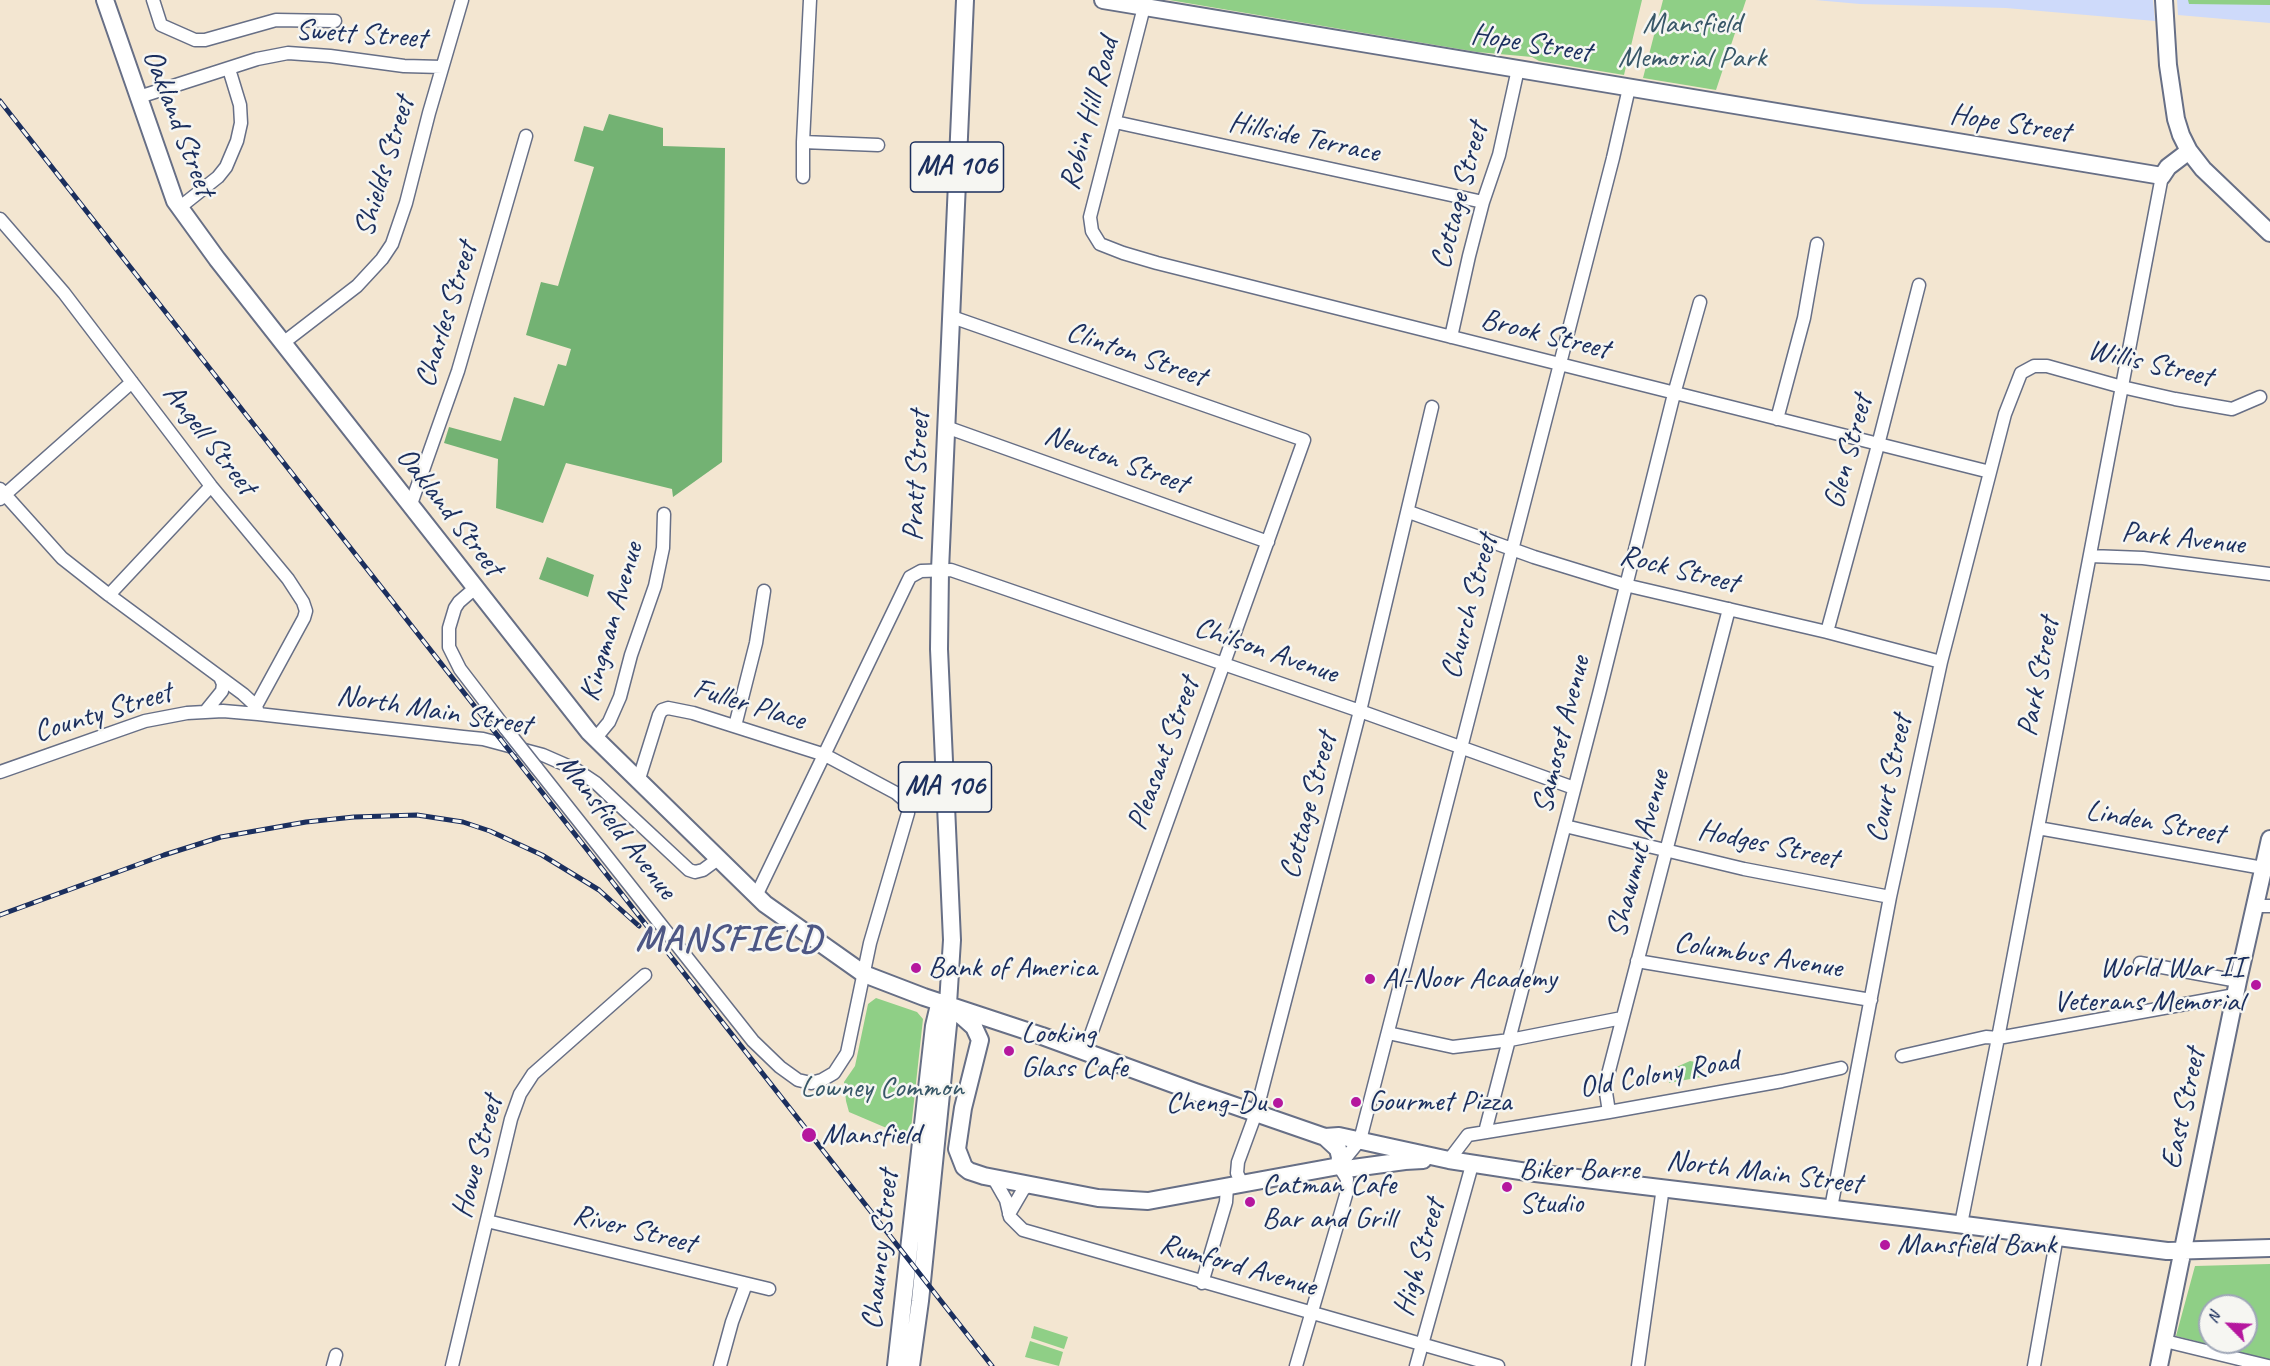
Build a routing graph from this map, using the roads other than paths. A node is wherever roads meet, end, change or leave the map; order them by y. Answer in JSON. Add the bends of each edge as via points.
{"nodes":[{"id":1,"x":105,"y":0,"type":"edge"},
{"id":2,"x":153,"y":0,"type":"edge"},
{"id":3,"x":462,"y":0,"type":"edge"},
{"id":4,"x":810,"y":0,"type":"edge"},
{"id":5,"x":965,"y":0,"type":"edge"},
{"id":6,"x":1103,"y":0,"type":"edge"},
{"id":7,"x":2164,"y":0,"type":"edge"},
{"id":8,"x":1144,"y":7,"type":"junction"},
{"id":9,"x":335,"y":21,"type":"dead end"},
{"id":10,"x":442,"y":67,"type":"junction"},
{"id":11,"x":229,"y":69,"type":"junction"},
{"id":12,"x":1518,"y":69,"type":"junction"},
{"id":13,"x":1629,"y":87,"type":"junction"},
{"id":14,"x":139,"y":96,"type":"junction"},
{"id":15,"x":1115,"y":122,"type":"junction"},
{"id":16,"x":526,"y":136,"type":"dead end"},
{"id":17,"x":802,"y":142,"type":"junction"},
{"id":18,"x":878,"y":145,"type":"dead end"},
{"id":19,"x":2189,"y":151,"type":"junction"},
{"id":20,"x":2162,"y":176,"type":"junction"},
{"id":21,"x":803,"y":177,"type":"dead end"},
{"id":22,"x":1483,"y":202,"type":"junction"},
{"id":23,"x":179,"y":208,"type":"junction"},
{"id":24,"x":0,"y":219,"type":"edge"},
{"id":25,"x":2270,"y":233,"type":"edge"},
{"id":26,"x":1094,"y":235,"type":"joint"},
{"id":27,"x":1817,"y":244,"type":"dead end"},
{"id":28,"x":1919,"y":285,"type":"dead end"},
{"id":29,"x":1701,"y":302,"type":"dead end"},
{"id":30,"x":952,"y":317,"type":"junction"},
{"id":31,"x":1451,"y":337,"type":"junction"},
{"id":32,"x":283,"y":343,"type":"junction"},
{"id":33,"x":1560,"y":365,"type":"junction"},
{"id":34,"x":2026,"y":369,"type":"joint"},
{"id":35,"x":132,"y":382,"type":"junction"},
{"id":36,"x":2122,"y":387,"type":"junction"},
{"id":37,"x":1674,"y":394,"type":"junction"},
{"id":38,"x":2260,"y":397,"type":"dead end"},
{"id":39,"x":1432,"y":407,"type":"dead end"},
{"id":40,"x":1777,"y":419,"type":"junction"},
{"id":41,"x":946,"y":427,"type":"junction"},
{"id":42,"x":1304,"y":440,"type":"joint"},
{"id":43,"x":1878,"y":445,"type":"junction"},
{"id":44,"x":1990,"y":472,"type":"junction"},
{"id":45,"x":211,"y":486,"type":"junction"},
{"id":46,"x":2,"y":494,"type":"edge"},
{"id":47,"x":411,"y":507,"type":"junction"},
{"id":48,"x":1408,"y":512,"type":"junction"},
{"id":49,"x":664,"y":514,"type":"dead end"},
{"id":50,"x":1268,"y":542,"type":"junction"},
{"id":51,"x":1512,"y":548,"type":"junction"},
{"id":52,"x":2090,"y":556,"type":"junction"},
{"id":53,"x":940,"y":570,"type":"junction"},
{"id":54,"x":2270,"y":574,"type":"edge"},
{"id":55,"x":1625,"y":585,"type":"junction"},
{"id":56,"x":474,"y":589,"type":"junction"},
{"id":57,"x":764,"y":591,"type":"dead end"},
{"id":58,"x":109,"y":595,"type":"junction"},
{"id":59,"x":1729,"y":609,"type":"junction"},
{"id":60,"x":1827,"y":632,"type":"junction"},
{"id":61,"x":1941,"y":662,"type":"junction"},
{"id":62,"x":1224,"y":664,"type":"junction"},
{"id":63,"x":220,"y":677,"type":"junction"},
{"id":64,"x":257,"y":710,"type":"junction"},
{"id":65,"x":1360,"y":711,"type":"junction"},
{"id":66,"x":206,"y":712,"type":"junction"},
{"id":67,"x":735,"y":726,"type":"junction"},
{"id":68,"x":595,"y":739,"type":"junction"},
{"id":69,"x":1460,"y":747,"type":"junction"},
{"id":70,"x":825,"y":755,"type":"junction"},
{"id":71,"x":0,"y":772,"type":"edge"},
{"id":72,"x":638,"y":782,"type":"junction"},
{"id":73,"x":1574,"y":788,"type":"junction"},
{"id":74,"x":1565,"y":826,"type":"junction"},
{"id":75,"x":2038,"y":828,"type":"junction"},
{"id":76,"x":2270,"y":839,"type":"edge"},
{"id":77,"x":1666,"y":850,"type":"junction"},
{"id":78,"x":718,"y":859,"type":"junction"},
{"id":79,"x":2263,"y":868,"type":"junction"},
{"id":80,"x":756,"y":896,"type":"junction"},
{"id":81,"x":1890,"y":897,"type":"junction"},
{"id":82,"x":2262,"y":906,"type":"edge"},
{"id":83,"x":1636,"y":961,"type":"junction"},
{"id":84,"x":2140,"y":963,"type":"dead end"},
{"id":85,"x":864,"y":974,"type":"junction"},
{"id":86,"x":645,"y":975,"type":"dead end"},
{"id":87,"x":2236,"y":988,"type":"junction"},
{"id":88,"x":1871,"y":1000,"type":"junction"},
{"id":89,"x":948,"y":1004,"type":"junction"},
{"id":90,"x":1622,"y":1018,"type":"junction"},
{"id":91,"x":1019,"y":1029,"type":"junction"},
{"id":92,"x":1388,"y":1033,"type":"junction"},
{"id":93,"x":1998,"y":1038,"type":"junction"},
{"id":94,"x":980,"y":1040,"type":"junction"},
{"id":95,"x":1510,"y":1040,"type":"junction"},
{"id":96,"x":1085,"y":1051,"type":"junction"},
{"id":97,"x":1902,"y":1056,"type":"dead end"},
{"id":98,"x":1841,"y":1068,"type":"dead end"},
{"id":99,"x":1609,"y":1112,"type":"junction"},
{"id":100,"x":1256,"y":1113,"type":"junction"},
{"id":101,"x":1485,"y":1132,"type":"junction"},
{"id":102,"x":1325,"y":1137,"type":"junction"},
{"id":103,"x":1360,"y":1140,"type":"junction"},
{"id":104,"x":1449,"y":1160,"type":"junction"},
{"id":105,"x":1472,"y":1164,"type":"junction"},
{"id":106,"x":1339,"y":1166,"type":"junction"},
{"id":107,"x":994,"y":1179,"type":"junction"},
{"id":108,"x":1028,"y":1185,"type":"junction"},
{"id":109,"x":1234,"y":1186,"type":"junction"},
{"id":110,"x":1663,"y":1187,"type":"junction"},
{"id":111,"x":1831,"y":1208,"type":"junction"},
{"id":112,"x":1009,"y":1214,"type":"junction"},
{"id":113,"x":487,"y":1221,"type":"junction"},
{"id":114,"x":1961,"y":1224,"type":"junction"},
{"id":115,"x":2057,"y":1236,"type":"junction"},
{"id":116,"x":2270,"y":1248,"type":"edge"},
{"id":117,"x":2183,"y":1250,"type":"junction"},
{"id":118,"x":1202,"y":1283,"type":"junction"},
{"id":119,"x":746,"y":1284,"type":"junction"},
{"id":120,"x":769,"y":1289,"type":"dead end"},
{"id":121,"x":1311,"y":1314,"type":"junction"},
{"id":122,"x":2165,"y":1341,"type":"junction"},
{"id":123,"x":1422,"y":1344,"type":"junction"},
{"id":124,"x":452,"y":1366,"type":"edge"},
{"id":125,"x":720,"y":1366,"type":"edge"},
{"id":126,"x":896,"y":1366,"type":"edge"},
{"id":127,"x":911,"y":1366,"type":"edge"},
{"id":128,"x":1296,"y":1366,"type":"edge"},
{"id":129,"x":1416,"y":1366,"type":"edge"},
{"id":130,"x":1498,"y":1366,"type":"edge"},
{"id":131,"x":1638,"y":1366,"type":"edge"},
{"id":132,"x":2034,"y":1366,"type":"edge"},
{"id":133,"x":2159,"y":1366,"type":"edge"},
{"id":134,"x":2268,"y":1366,"type":"edge"}],
"edges":[{"from":1,"to":14,"type":"main road","name":"Oakland Street"},
{"from":2,"to":9,"type":"street","via":[[161,25],[195,40],[276,20]]},
{"from":3,"to":10,"type":"street","name":"Shields Street"},
{"from":4,"to":17,"type":"street"},
{"from":5,"to":30,"type":"main road","name":"Pratt Street","number":"MA 106"},
{"from":6,"to":8,"type":"main road","name":"Hope Street"},
{"from":7,"to":19,"type":"main road","via":[[2172,99]]},
{"from":8,"to":12,"type":"main road","name":"Hope Street"},
{"from":8,"to":15,"type":"street","name":"Robin Hill Road"},
{"from":10,"to":11,"type":"street","name":"Swett Street","via":[[288,53]]},
{"from":10,"to":32,"type":"street","name":"Shields Street","via":[[392,244],[357,286]]},
{"from":11,"to":14,"type":"street","name":"Swett Street"},
{"from":11,"to":23,"type":"street","via":[[242,123],[237,141],[226,168]]},
{"from":12,"to":13,"type":"main road","name":"Hope Street"},
{"from":12,"to":22,"type":"street","name":"Cottage Street","via":[[1499,155]]},
{"from":13,"to":20,"type":"main road","name":"Hope Street"},
{"from":13,"to":33,"type":"street","name":"Church Street"},
{"from":14,"to":23,"type":"main road","name":"Oakland Street"},
{"from":15,"to":22,"type":"street","name":"Hillside Terrace"},
{"from":15,"to":26,"type":"street","name":"Robin Hill Road","via":[[1090,217]]},
{"from":16,"to":47,"type":"street","name":"Charles Street","via":[[458,371]]},
{"from":17,"to":18,"type":"street"},
{"from":17,"to":21,"type":"street"},
{"from":19,"to":20,"type":"main road"},
{"from":19,"to":25,"type":"main road","via":[[2203,170]]},
{"from":20,"to":36,"type":"street","name":"Park Street"},
{"from":22,"to":31,"type":"street","name":"Cottage Street"},
{"from":23,"to":32,"type":"main road","name":"Oakland Street"},
{"from":24,"to":35,"type":"street","name":"Angell Street","via":[[64,293]]},
{"from":26,"to":31,"type":"street","name":"Brook Street","via":[[1100,244],[1157,263]]},
{"from":27,"to":40,"type":"street","via":[[1804,318]]},
{"from":28,"to":43,"type":"street","name":"Glen Street"},
{"from":29,"to":37,"type":"street","name":"Samoset Avenue"},
{"from":30,"to":41,"type":"main road","name":"Pratt Street","number":"MA 106"},
{"from":30,"to":42,"type":"street","name":"Clinton Street"},
{"from":31,"to":33,"type":"street","name":"Brook Street"},
{"from":32,"to":47,"type":"main road","name":"Oakland Street"},
{"from":33,"to":37,"type":"street","name":"Brook Street"},
{"from":33,"to":51,"type":"street","name":"Church Street"},
{"from":34,"to":36,"type":"street","name":"Willis Street","via":[[2048,366]]},
{"from":34,"to":44,"type":"street","name":"Court Street","via":[[2005,414]]},
{"from":35,"to":45,"type":"street","name":"Angell Street"},
{"from":35,"to":46,"type":"street"},
{"from":36,"to":38,"type":"street","name":"Willis Street","via":[[2232,409]]},
{"from":36,"to":52,"type":"street","name":"Park Street"},
{"from":37,"to":40,"type":"street","name":"Brook Street"},
{"from":37,"to":55,"type":"street","name":"Samoset Avenue"},
{"from":39,"to":48,"type":"street","name":"Cottage Street"},
{"from":40,"to":43,"type":"street","name":"Brook Street"},
{"from":41,"to":50,"type":"street","name":"Newton Street"},
{"from":41,"to":53,"type":"main road","name":"Pratt Street","number":"MA 106"},
{"from":42,"to":50,"type":"street","name":"Pleasant Street"},
{"from":43,"to":44,"type":"street","name":"Brook Street"},
{"from":43,"to":60,"type":"street","name":"Glen Street"},
{"from":44,"to":61,"type":"street","name":"Court Street"},
{"from":45,"to":58,"type":"street"},
{"from":45,"to":64,"type":"street","name":"Angell Street","via":[[288,579],[305,607],[304,618]]},
{"from":46,"to":58,"type":"street","via":[[50,546]]},
{"from":47,"to":56,"type":"main road","name":"Oakland Street"},
{"from":48,"to":51,"type":"street","name":"Rock Street"},
{"from":48,"to":65,"type":"street","name":"Cottage Street"},
{"from":49,"to":68,"type":"street","name":"Kingman Avenue","via":[[663,548],[655,586],[620,697],[609,722]]},
{"from":50,"to":62,"type":"street","name":"Pleasant Street"},
{"from":51,"to":55,"type":"street","name":"Rock Street"},
{"from":51,"to":69,"type":"street","name":"Church Street"},
{"from":52,"to":54,"type":"street","name":"Park Avenue","via":[[2143,558]]},
{"from":52,"to":75,"type":"street","name":"Park Street"},
{"from":53,"to":62,"type":"street","name":"Chilson Avenue","via":[[951,570]]},
{"from":53,"to":70,"type":"street","name":"Pratt Street","via":[[921,571],[910,577]]},
{"from":53,"to":89,"type":"main road","name":"Chauncy Street","number":"MA 106","via":[[939,649],[952,940]]},
{"from":55,"to":59,"type":"street","name":"Rock Street"},
{"from":55,"to":73,"type":"street","name":"Samoset Avenue"},
{"from":56,"to":68,"type":"main road","name":"Oakland Street"},
{"from":56,"to":85,"type":"street","name":"Mansfield Avenue","bridge":true,"via":[[455,608],[449,628],[449,646],[460,669],[747,1033],[789,1075],[811,1083],[834,1073],[841,1065]]},
{"from":57,"to":67,"type":"street","via":[[752,662]]},
{"from":58,"to":63,"type":"street"},
{"from":59,"to":60,"type":"street","name":"Rock Street"},
{"from":59,"to":77,"type":"street","name":"Shawmut Avenue"},
{"from":60,"to":61,"type":"street","name":"Rock Street"},
{"from":61,"to":81,"type":"street","name":"Court Street"},
{"from":62,"to":65,"type":"street","name":"Chilson Avenue"},
{"from":62,"to":96,"type":"street","name":"Pleasant Street"},
{"from":63,"to":64,"type":"street"},
{"from":63,"to":66,"type":"street","via":[[222,691]]},
{"from":64,"to":66,"type":"street","name":"County Street"},
{"from":64,"to":78,"type":"street","name":"North Main Street","via":[[483,740],[543,755],[596,783],[688,870],[703,870]]},
{"from":65,"to":69,"type":"street","name":"Chilson Avenue"},
{"from":65,"to":100,"type":"street","name":"Cottage Street"},
{"from":66,"to":71,"type":"street","name":"County Street","via":[[145,721]]},
{"from":67,"to":70,"type":"street","name":"Fuller Place"},
{"from":67,"to":72,"type":"street","name":"Fuller Place","via":[[664,709]]},
{"from":68,"to":72,"type":"main road","name":"Oakland Street"},
{"from":69,"to":73,"type":"street","name":"Chilson Avenue"},
{"from":69,"to":92,"type":"street","name":"Church Street"},
{"from":70,"to":80,"type":"street","name":"Pratt Street"},
{"from":70,"to":85,"type":"street","name":"Fuller Place","via":[[909,804]]},
{"from":72,"to":78,"type":"main road","name":"Oakland Street"},
{"from":73,"to":74,"type":"street","name":"Samoset Avenue"},
{"from":74,"to":77,"type":"street","name":"Hodges Street"},
{"from":74,"to":95,"type":"street","name":"Samoset Avenue"},
{"from":75,"to":79,"type":"street","name":"Linden Street"},
{"from":75,"to":93,"type":"street","name":"Park Street"},
{"from":76,"to":79,"type":"main road","name":"East Street"},
{"from":77,"to":81,"type":"street","name":"Hodges Street"},
{"from":77,"to":83,"type":"street","name":"Shawmut Avenue"},
{"from":78,"to":80,"type":"main road","name":"Oakland Street"},
{"from":79,"to":82,"type":"main road","name":"East Street"},
{"from":80,"to":85,"type":"main road","name":"Oakland Street"},
{"from":81,"to":88,"type":"street","name":"Court Street"},
{"from":82,"to":87,"type":"main road","name":"East Street"},
{"from":83,"to":88,"type":"street","name":"Columbus Avenue"},
{"from":83,"to":90,"type":"street","name":"Shawmut Avenue"},
{"from":84,"to":87,"type":"street"},
{"from":85,"to":89,"type":"main road","name":"North Main Street"},
{"from":86,"to":113,"type":"street","name":"Howe Street","via":[[533,1074],[520,1094]]},
{"from":87,"to":93,"type":"street"},
{"from":87,"to":117,"type":"main road","name":"East Street"},
{"from":88,"to":111,"type":"street","name":"Court Street"},
{"from":89,"to":91,"type":"main road","name":"North Main Street"},
{"from":89,"to":94,"type":"main road","via":[[974,1027]]},
{"from":89,"to":126,"type":"main road","name":"Chauncy Street","number":"MA 106","via":[[938,1009],[934,1026]]},
{"from":89,"to":127,"type":"main road","name":"Chauncy Street","number":"MA 106"},
{"from":90,"to":95,"type":"street"},
{"from":90,"to":99,"type":"street","name":"Shawmut Avenue","via":[[1605,1086]]},
{"from":91,"to":94,"type":"main road","via":[[991,1029]]},
{"from":91,"to":96,"type":"main road","name":"North Main Street"},
{"from":92,"to":95,"type":"street","via":[[1453,1047]]},
{"from":92,"to":103,"type":"street","name":"Church Street"},
{"from":93,"to":97,"type":"street","via":[[1986,1037]]},
{"from":93,"to":114,"type":"street","name":"Park Street"},
{"from":94,"to":107,"type":"main road","via":[[957,1149],[960,1161],[969,1171]]},
{"from":95,"to":101,"type":"street","name":"Samoset Avenue"},
{"from":96,"to":100,"type":"main road","name":"North Main Street"},
{"from":98,"to":99,"type":"street","name":"Old Colony Road"},
{"from":99,"to":101,"type":"street","name":"Old Colony Road"},
{"from":100,"to":102,"type":"main road","name":"North Main Street"},
{"from":100,"to":109,"type":"street","name":"Cottage Street","via":[[1238,1162]]},
{"from":101,"to":104,"type":"street","via":[[1468,1135]]},
{"from":102,"to":103,"type":"main road","name":"North Main Street"},
{"from":102,"to":106,"type":"main road","via":[[1338,1149]]},
{"from":103,"to":104,"type":"main road","name":"North Main Street"},
{"from":103,"to":106,"type":"street"},
{"from":104,"to":105,"type":"main road","name":"North Main Street"},
{"from":104,"to":106,"type":"main road","via":[[1346,1169]]},
{"from":105,"to":110,"type":"main road","name":"North Main Street"},
{"from":105,"to":123,"type":"street","name":"High Street"},
{"from":106,"to":109,"type":"main road"},
{"from":106,"to":121,"type":"street","via":[[1347,1179],[1346,1195]]},
{"from":107,"to":108,"type":"main road"},
{"from":107,"to":112,"type":"street","name":"Rumford Avenue"},
{"from":108,"to":109,"type":"main road","via":[[1124,1201],[1148,1201]]},
{"from":108,"to":112,"type":"street"},
{"from":109,"to":118,"type":"street","name":"Cottage Street"},
{"from":110,"to":111,"type":"main road","name":"North Main Street"},
{"from":110,"to":131,"type":"street"},
{"from":111,"to":114,"type":"main road","name":"North Main Street"},
{"from":112,"to":118,"type":"street","name":"Rumford Avenue","via":[[1023,1230]]},
{"from":113,"to":119,"type":"street","name":"River Street"},
{"from":113,"to":124,"type":"street","name":"Howe Street"},
{"from":114,"to":115,"type":"main road","name":"North Main Street"},
{"from":115,"to":117,"type":"main road","name":"North Main Street"},
{"from":115,"to":132,"type":"street"},
{"from":116,"to":117,"type":"main road","name":"North Main Street"},
{"from":117,"to":122,"type":"main road","name":"East Street"},
{"from":118,"to":121,"type":"street","name":"Rumford Avenue"},
{"from":119,"to":120,"type":"street","name":"River Street"},
{"from":119,"to":125,"type":"street"},
{"from":121,"to":123,"type":"street","name":"Rumford Avenue"},
{"from":121,"to":128,"type":"street"},
{"from":122,"to":133,"type":"main road","name":"East Street"},
{"from":122,"to":134,"type":"street"},
{"from":123,"to":129,"type":"street","name":"High Street"},
{"from":123,"to":130,"type":"street","name":"Rumford Avenue"}]}
